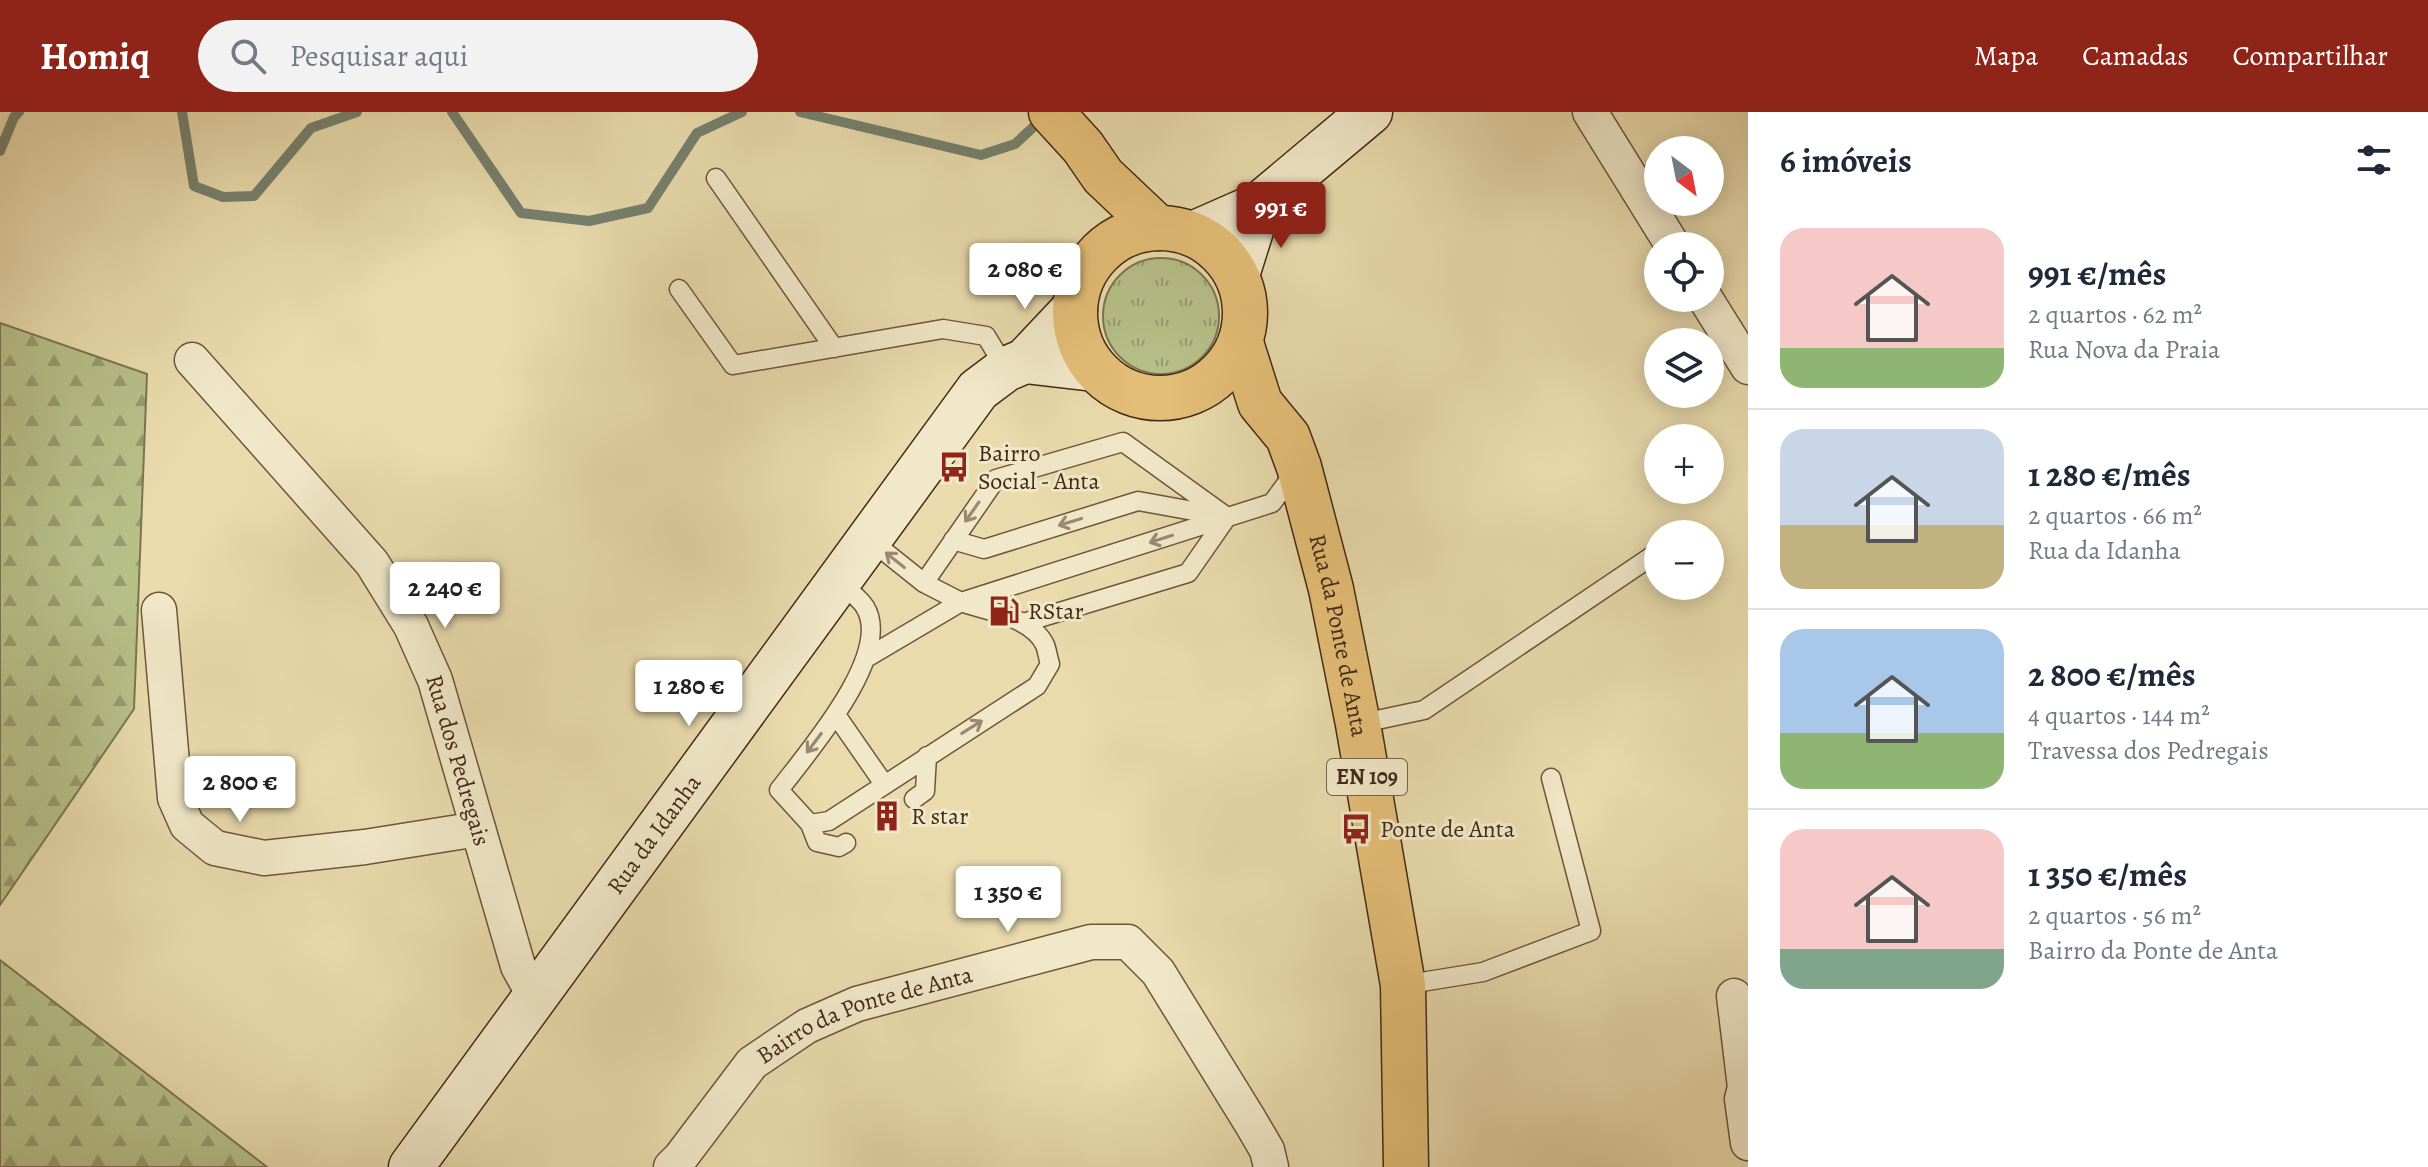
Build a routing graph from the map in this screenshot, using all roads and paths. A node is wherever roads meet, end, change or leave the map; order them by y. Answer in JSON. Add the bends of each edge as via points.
{"nodes":[{"id":1,"x":1051,"y":112,"type":"edge"},
{"id":2,"x":1370,"y":112,"type":"edge"},
{"id":3,"x":1590,"y":112,"type":"edge"},
{"id":4,"x":1103,"y":176,"type":"junction"},
{"id":5,"x":716,"y":178,"type":"dead end"},
{"id":6,"x":1259,"y":205,"type":"junction"},
{"id":7,"x":1176,"y":231,"type":"junction"},
{"id":8,"x":1664,"y":232,"type":"edge"},
{"id":9,"x":1107,"y":246,"type":"junction"},
{"id":10,"x":1237,"y":275,"type":"junction"},
{"id":11,"x":679,"y":289,"type":"dead end"},
{"id":12,"x":1075,"y":308,"type":"junction"},
{"id":13,"x":1714,"y":312,"type":"edge"},
{"id":14,"x":1241,"y":343,"type":"junction"},
{"id":15,"x":834,"y":348,"type":"junction"},
{"id":16,"x":192,"y":360,"type":"dead end"},
{"id":17,"x":1015,"y":365,"type":"junction"},
{"id":18,"x":1748,"y":367,"type":"edge"},
{"id":19,"x":1094,"y":369,"type":"junction"},
{"id":20,"x":1205,"y":386,"type":"junction"},
{"id":21,"x":1260,"y":403,"type":"junction"},
{"id":22,"x":1299,"y":467,"type":"junction"},
{"id":23,"x":1227,"y":517,"type":"junction"},
{"id":24,"x":869,"y":539,"type":"junction"},
{"id":25,"x":953,"y":540,"type":"junction"},
{"id":26,"x":1644,"y":561,"type":"edge"},
{"id":27,"x":838,"y":581,"type":"junction"},
{"id":28,"x":924,"y":583,"type":"junction"},
{"id":29,"x":961,"y":602,"type":"junction"},
{"id":30,"x":159,"y":610,"type":"dead end"},
{"id":31,"x":1023,"y":623,"type":"junction"},
{"id":32,"x":868,"y":657,"type":"junction"},
{"id":33,"x":836,"y":715,"type":"junction"},
{"id":34,"x":1358,"y":724,"type":"junction"},
{"id":35,"x":927,"y":756,"type":"junction"},
{"id":36,"x":1551,"y":778,"type":"dead end"},
{"id":37,"x":884,"y":784,"type":"junction"},
{"id":38,"x":914,"y":799,"type":"dead end"},
{"id":39,"x":810,"y":824,"type":"junction"},
{"id":40,"x":478,"y":829,"type":"junction"},
{"id":41,"x":846,"y":843,"type":"dead end"},
{"id":42,"x":1403,"y":985,"type":"junction"},
{"id":43,"x":1734,"y":996,"type":"dead end"},
{"id":44,"x":535,"y":997,"type":"junction"},
{"id":45,"x":1748,"y":1143,"type":"edge"},
{"id":46,"x":411,"y":1167,"type":"edge"},
{"id":47,"x":671,"y":1167,"type":"edge"},
{"id":48,"x":1271,"y":1167,"type":"edge"},
{"id":49,"x":1406,"y":1167,"type":"edge"}],
"edges":[{"from":1,"to":4,"type":"main road","number":"EN 109"},
{"from":2,"to":6,"type":"main road"},
{"from":3,"to":8,"type":"street"},
{"from":4,"to":7,"type":"main road","number":"EN 109"},
{"from":4,"to":9,"type":"main road"},
{"from":5,"to":15,"type":"lane"},
{"from":6,"to":7,"type":"main road"},
{"from":6,"to":10,"type":"main road"},
{"from":7,"to":9,"type":"main road","number":"EN 109","via":[[1131,232]]},
{"from":7,"to":10,"type":"main road","number":"EN 109","via":[[1211,244]]},
{"from":9,"to":12,"type":"main road","number":"EN 109","via":[[1079,285]]},
{"from":10,"to":14,"type":"main road","number":"EN 109","via":[[1245,297]]},
{"from":11,"to":15,"type":"lane","via":[[733,365]]},
{"from":12,"to":17,"type":"main road","name":"Rua da Idanha"},
{"from":12,"to":19,"type":"main road","number":"EN 109","via":[[1076,330]]},
{"from":13,"to":18,"type":"street"},
{"from":14,"to":20,"type":"main road","number":"EN 109","via":[[1227,368]]},
{"from":14,"to":21,"type":"main road","name":"Rua da Ponte de Anta","number":"EN 109"},
{"from":15,"to":17,"type":"lane","via":[[943,329],[986,336]]},
{"from":16,"to":40,"type":"street","name":"Rua dos Pedregais","via":[[372,563],[411,626],[435,680]]},
{"from":17,"to":19,"type":"main road"},
{"from":17,"to":24,"type":"main road","name":"Rua da Idanha","via":[[978,390]]},
{"from":19,"to":20,"type":"main road","number":"EN 109","via":[[1112,385],[1158,399]]},
{"from":20,"to":21,"type":"main road"},
{"from":21,"to":22,"type":"main road","name":"Rua da Ponte de Anta","number":"EN 109","via":[[1288,437]]},
{"from":22,"to":23,"type":"lane","via":[[1272,503]]},
{"from":22,"to":34,"type":"main road","name":"Rua da Ponte de Anta","number":"EN 109"},
{"from":23,"to":25,"type":"lane","one_way":true,"via":[[1138,501],[984,549]]},
{"from":23,"to":25,"type":"lane","one_way":true,"via":[[1123,442],[996,479]]},
{"from":23,"to":29,"type":"lane","one_way":true},
{"from":23,"to":31,"type":"lane","via":[[1188,573]]},
{"from":24,"to":27,"type":"main road","name":"Rua da Idanha"},
{"from":28,"to":24,"type":"lane","one_way":true},
{"from":25,"to":28,"type":"lane"},
{"from":26,"to":34,"type":"lane","via":[[1424,710]]},
{"from":27,"to":32,"type":"lane","via":[[865,607],[871,627]]},
{"from":27,"to":44,"type":"main road","name":"Rua da Idanha"},
{"from":28,"to":29,"type":"lane"},
{"from":29,"to":31,"type":"lane"},
{"from":29,"to":32,"type":"lane"},
{"from":30,"to":40,"type":"street","via":[[175,798],[187,825],[215,848],[264,858]]},
{"from":35,"to":31,"type":"lane","one_way":true,"via":[[1037,686],[1050,664],[1045,644]]},
{"from":32,"to":33,"type":"lane"},
{"from":33,"to":37,"type":"lane"},
{"from":33,"to":39,"type":"lane","one_way":true,"via":[[779,790]]},
{"from":34,"to":42,"type":"main road","name":"Rua da Ponte de Anta","number":"EN 109"},
{"from":35,"to":37,"type":"lane"},
{"from":35,"to":38,"type":"lane","via":[[925,791]]},
{"from":36,"to":42,"type":"lane","via":[[1591,931],[1483,972]]},
{"from":37,"to":39,"type":"lane","via":[[829,821]]},
{"from":39,"to":41,"type":"lane","via":[[817,842],[839,847]]},
{"from":40,"to":44,"type":"street","name":"Rua dos Pedregais","via":[[518,966]]},
{"from":42,"to":49,"type":"main road","name":"Rua da Ponte de Anta","number":"EN 109"},
{"from":43,"to":45,"type":"street"},
{"from":44,"to":46,"type":"main road","name":"Rua da Idanha"},
{"from":47,"to":48,"type":"street","name":"Bairro da Ponte de Anta","via":[[752,1063],[807,1026],[857,1004],[1091,942],[1128,942],[1158,972],[1267,1150]]}]}
